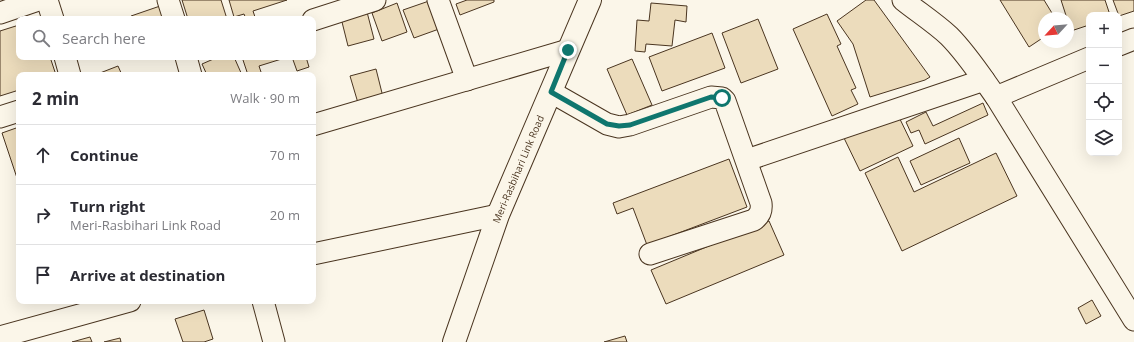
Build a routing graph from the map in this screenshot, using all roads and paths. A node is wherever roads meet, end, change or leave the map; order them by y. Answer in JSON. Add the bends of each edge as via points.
{"nodes":[{"id":1,"x":38,"y":0,"type":"edge"},
{"id":2,"x":47,"y":0,"type":"edge"},
{"id":3,"x":168,"y":0,"type":"edge"},
{"id":4,"x":375,"y":0,"type":"edge"},
{"id":5,"x":438,"y":0,"type":"edge"},
{"id":6,"x":590,"y":0,"type":"edge"},
{"id":7,"x":903,"y":0,"type":"edge"},
{"id":8,"x":0,"y":13,"type":"edge"},
{"id":9,"x":52,"y":16,"type":"edge"},
{"id":10,"x":173,"y":16,"type":"edge"},
{"id":11,"x":316,"y":19,"type":"edge"},
{"id":12,"x":1134,"y":39,"type":"edge"},
{"id":13,"x":1122,"y":44,"type":"edge"},
{"id":14,"x":568,"y":50,"type":"junction"},
{"id":15,"x":1086,"y":59,"type":"edge"},
{"id":16,"x":65,"y":60,"type":"edge"},
{"id":17,"x":69,"y":72,"type":"edge"},
{"id":18,"x":467,"y":80,"type":"junction"},
{"id":19,"x":984,"y":80,"type":"junction"},
{"id":20,"x":551,"y":92,"type":"junction"},
{"id":21,"x":996,"y":97,"type":"junction"},
{"id":22,"x":16,"y":112,"type":"edge"},
{"id":23,"x":0,"y":117,"type":"edge"},
{"id":24,"x":316,"y":124,"type":"edge"},
{"id":25,"x":747,"y":160,"type":"junction"},
{"id":26,"x":498,"y":215,"type":"junction"},
{"id":27,"x":316,"y":253,"type":"edge"},
{"id":28,"x":650,"y":254,"type":"dead end"},
{"id":29,"x":119,"y":304,"type":"edge"},
{"id":30,"x":264,"y":304,"type":"edge"},
{"id":31,"x":1134,"y":320,"type":"edge"},
{"id":32,"x":0,"y":337,"type":"edge"},
{"id":33,"x":274,"y":342,"type":"edge"},
{"id":34,"x":454,"y":342,"type":"edge"}],
"edges":[{"from":1,"to":8,"type":"street"},
{"from":2,"to":9,"type":"street"},
{"from":3,"to":10,"type":"street"},
{"from":4,"to":11,"type":"street"},
{"from":5,"to":18,"type":"street"},
{"from":6,"to":14,"type":"main road","name":"Meri-Rasbihari Link Road"},
{"from":7,"to":19,"type":"street","via":[[949,37]]},
{"from":12,"to":13,"type":"street"},
{"from":14,"to":18,"type":"street"},
{"from":14,"to":20,"type":"main road","name":"Meri-Rasbihari Link Road"},
{"from":15,"to":21,"type":"street"},
{"from":16,"to":17,"type":"street"},
{"from":18,"to":24,"type":"street"},
{"from":19,"to":21,"type":"street"},
{"from":19,"to":25,"type":"street"},
{"from":20,"to":25,"type":"street","via":[[607,124],[619,126],[630,125],[711,97],[722,98]]},
{"from":20,"to":26,"type":"main road","name":"Meri-Rasbihari Link Road"},
{"from":21,"to":31,"type":"street"},
{"from":22,"to":23,"type":"street"},
{"from":25,"to":28,"type":"street","via":[[761,203],[760,215],[754,220]]},
{"from":26,"to":27,"type":"street"},
{"from":26,"to":34,"type":"main road","name":"Meri-Rasbihari Link Road"},
{"from":29,"to":32,"type":"street"},
{"from":30,"to":33,"type":"street"}]}
